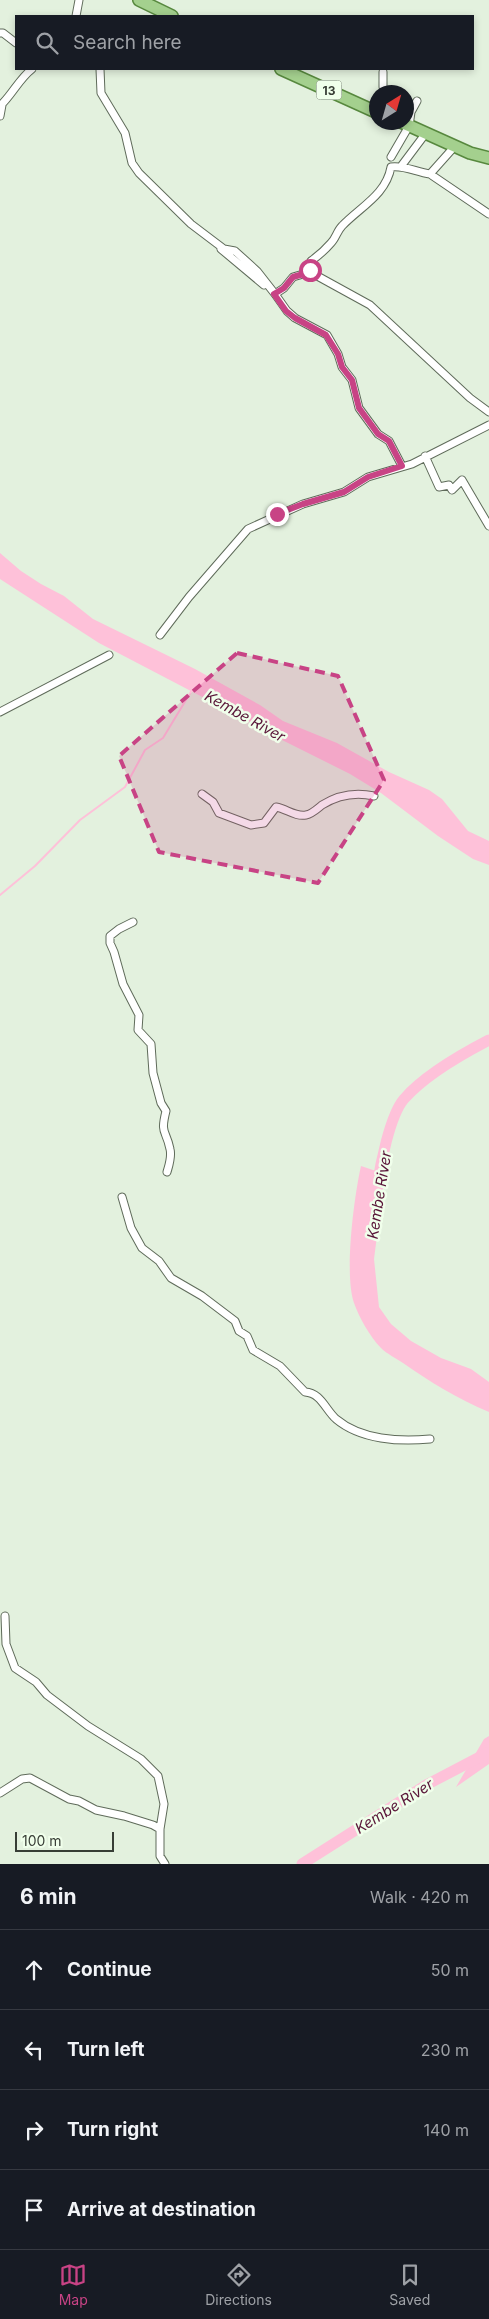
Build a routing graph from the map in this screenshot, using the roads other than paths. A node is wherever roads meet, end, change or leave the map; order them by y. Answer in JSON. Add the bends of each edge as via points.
{"nodes":[{"id":1,"x":79,"y":0,"type":"edge"},
{"id":2,"x":139,"y":0,"type":"edge"},
{"id":3,"x":77,"y":15,"type":"edge"},
{"id":4,"x":170,"y":15,"type":"edge"},
{"id":5,"x":0,"y":33,"type":"edge"},
{"id":6,"x":15,"y":42,"type":"edge"},
{"id":7,"x":31,"y":70,"type":"edge"},
{"id":8,"x":100,"y":70,"type":"edge"},
{"id":9,"x":286,"y":70,"type":"edge"},
{"id":10,"x":383,"y":72,"type":"dead end"},
{"id":11,"x":383,"y":85,"type":"edge"},
{"id":12,"x":417,"y":100,"type":"dead end"},
{"id":13,"x":1,"y":105,"type":"edge"},
{"id":14,"x":414,"y":106,"type":"edge"},
{"id":15,"x":369,"y":109,"type":"edge"},
{"id":16,"x":0,"y":116,"type":"edge"},
{"id":17,"x":414,"y":128,"type":"edge"},
{"id":18,"x":402,"y":130,"type":"edge"},
{"id":19,"x":426,"y":133,"type":"junction"},
{"id":20,"x":455,"y":146,"type":"junction"},
{"id":21,"x":489,"y":158,"type":"edge"},
{"id":22,"x":401,"y":165,"type":"junction"},
{"id":23,"x":430,"y":174,"type":"junction"},
{"id":24,"x":489,"y":214,"type":"edge"},
{"id":25,"x":310,"y":272,"type":"junction"},
{"id":26,"x":272,"y":291,"type":"junction"},
{"id":27,"x":489,"y":412,"type":"edge"},
{"id":28,"x":489,"y":425,"type":"edge"},
{"id":29,"x":425,"y":456,"type":"junction"},
{"id":30,"x":402,"y":466,"type":"junction"},
{"id":31,"x":489,"y":526,"type":"edge"},
{"id":32,"x":160,"y":636,"type":"dead end"},
{"id":33,"x":108,"y":655,"type":"dead end"},
{"id":34,"x":0,"y":712,"type":"edge"},
{"id":35,"x":202,"y":794,"type":"dead end"},
{"id":36,"x":374,"y":796,"type":"dead end"},
{"id":37,"x":133,"y":922,"type":"dead end"},
{"id":38,"x":168,"y":1172,"type":"dead end"},
{"id":39,"x":122,"y":1197,"type":"dead end"},
{"id":40,"x":430,"y":1439,"type":"dead end"},
{"id":41,"x":4,"y":1616,"type":"dead end"},
{"id":42,"x":0,"y":1793,"type":"edge"},
{"id":43,"x":160,"y":1829,"type":"junction"},
{"id":44,"x":165,"y":1864,"type":"edge"}],
"edges":[{"from":1,"to":3,"type":"street"},
{"from":2,"to":4,"type":"main road"},
{"from":5,"to":6,"type":"street"},
{"from":7,"to":13,"type":"street"},
{"from":8,"to":26,"type":"street","via":[[101,93],[125,133],[132,163],[153,189],[191,224],[224,249],[236,251]]},
{"from":9,"to":15,"type":"main road","number":"13"},
{"from":10,"to":11,"type":"street"},
{"from":12,"to":14,"type":"street"},
{"from":13,"to":16,"type":"street"},
{"from":17,"to":19,"type":"main road"},
{"from":18,"to":22,"type":"street","via":[[389,154]]},
{"from":19,"to":20,"type":"main road"},
{"from":19,"to":22,"type":"street"},
{"from":20,"to":21,"type":"main road"},
{"from":20,"to":23,"type":"street"},
{"from":22,"to":23,"type":"street","via":[[418,173]]},
{"from":22,"to":25,"type":"street","via":[[391,167],[389,180],[364,208],[341,227],[333,242],[310,262]]},
{"from":23,"to":24,"type":"street"},
{"from":25,"to":26,"type":"street","via":[[293,277],[284,288]]},
{"from":25,"to":27,"type":"street","via":[[370,305]]},
{"from":26,"to":30,"type":"street","via":[[286,311],[326,335],[352,380],[359,408],[378,434],[389,441]]},
{"from":28,"to":29,"type":"street"},
{"from":29,"to":30,"type":"street"},
{"from":29,"to":31,"type":"street","via":[[439,487],[449,485],[452,490],[462,480]]},
{"from":30,"to":32,"type":"street","via":[[368,477],[344,492],[295,506],[248,529]]},
{"from":33,"to":34,"type":"street"},
{"from":35,"to":36,"type":"street","via":[[220,813],[251,825],[264,823],[276,808],[286,808],[299,816],[309,815],[338,797],[361,793]]},
{"from":37,"to":38,"type":"street","via":[[110,936],[110,943],[123,984],[139,1015],[138,1030],[151,1044],[153,1073],[166,1111],[162,1124],[170,1148]]},
{"from":39,"to":40,"type":"street","via":[[131,1228],[142,1248],[159,1261],[171,1278],[235,1321],[253,1350],[280,1366],[305,1392],[321,1400],[338,1420],[354,1429],[393,1441]]},
{"from":41,"to":43,"type":"street","via":[[6,1644],[15,1668],[88,1726],[141,1759],[158,1776],[164,1804]]},
{"from":42,"to":43,"type":"street","via":[[22,1779],[30,1778],[96,1810],[153,1824]]},
{"from":43,"to":44,"type":"street","via":[[160,1856]]}]}
